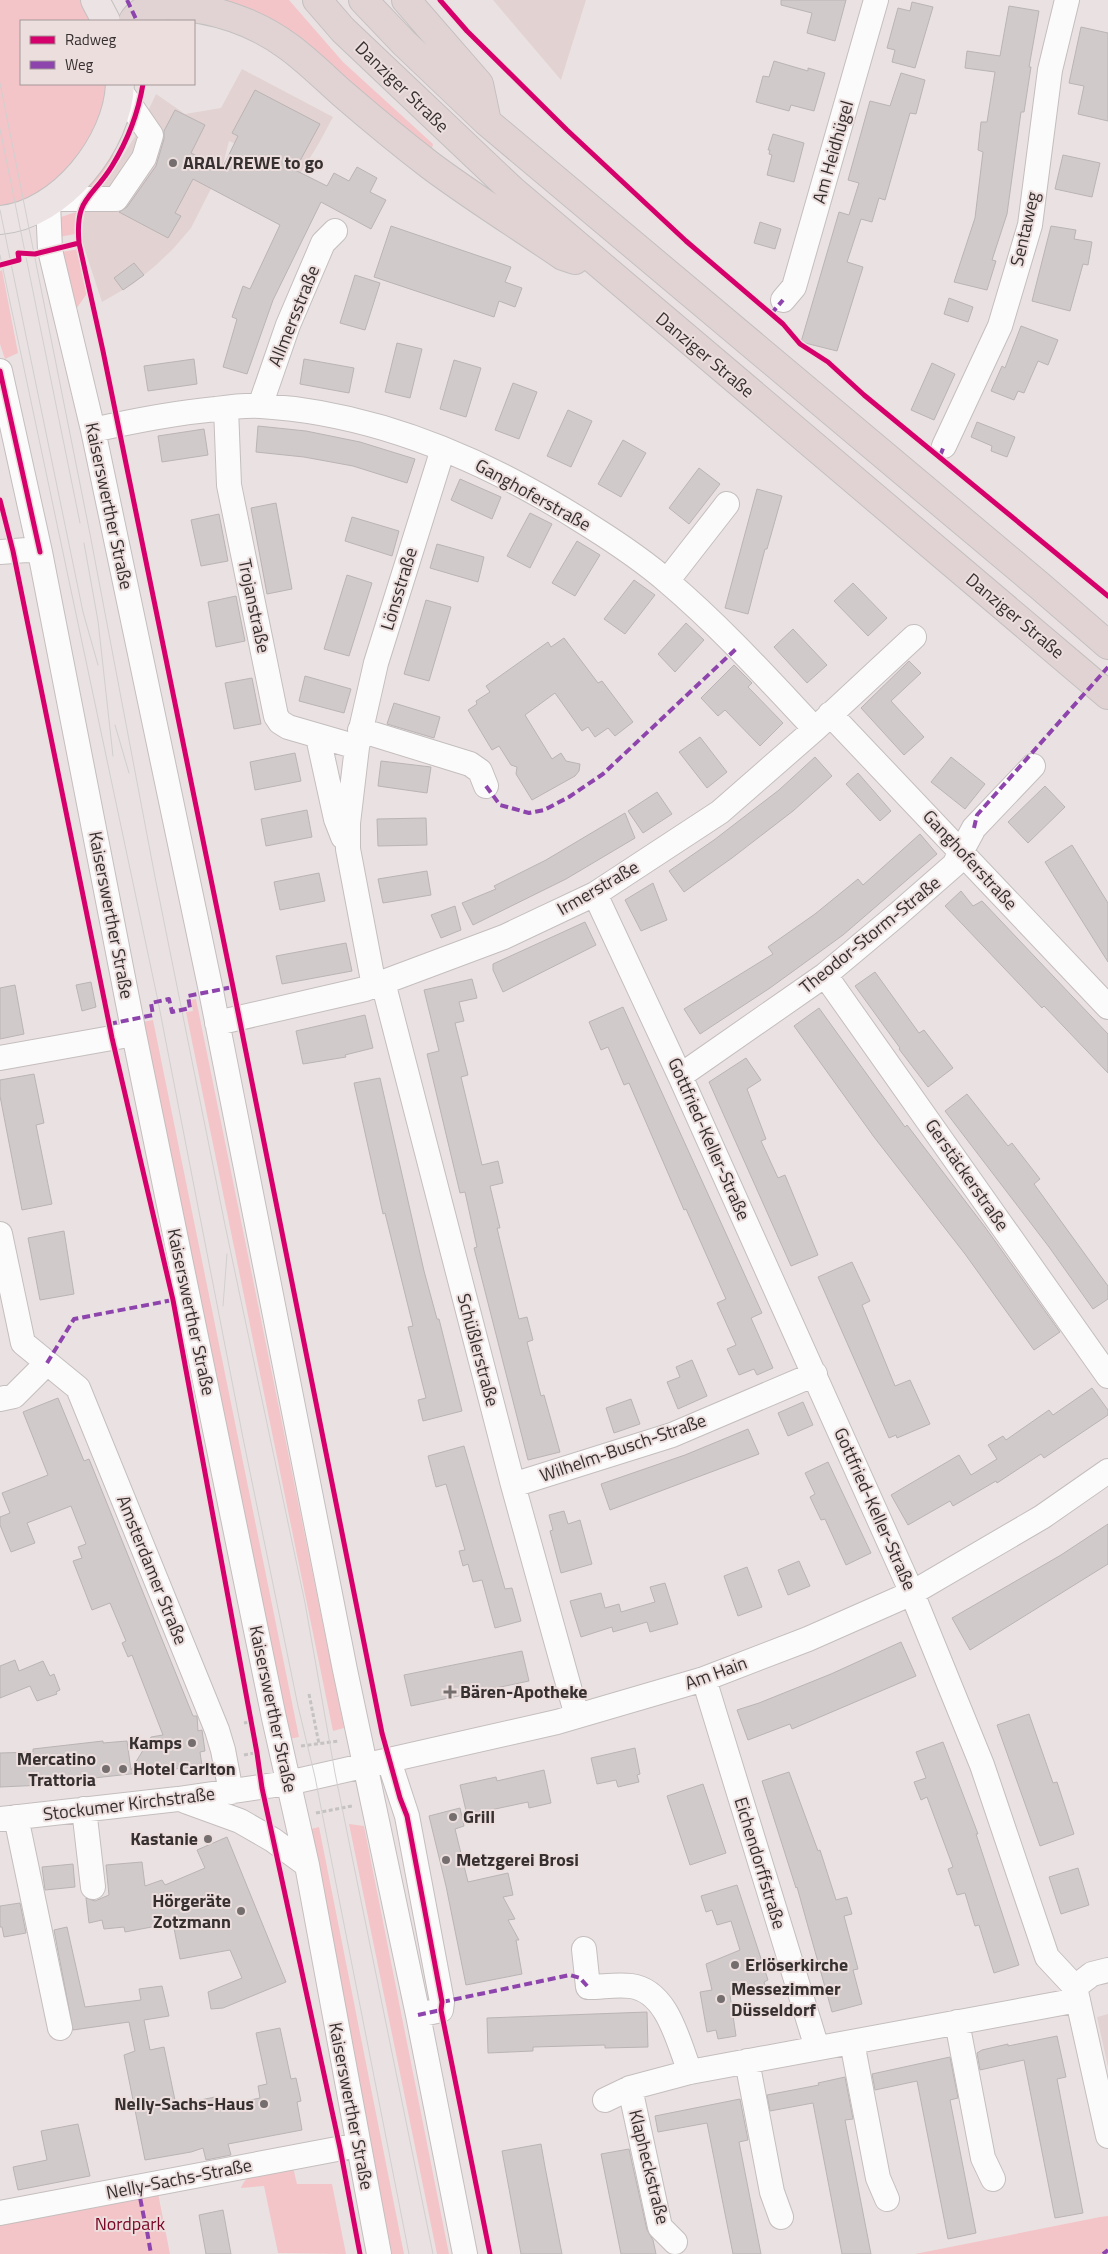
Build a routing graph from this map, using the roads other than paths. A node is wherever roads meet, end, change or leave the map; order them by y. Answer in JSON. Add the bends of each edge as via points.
{"nodes":[{"id":1,"x":96,"y":0,"type":"edge"},
{"id":2,"x":317,"y":0,"type":"edge"},
{"id":3,"x":363,"y":0,"type":"edge"},
{"id":4,"x":406,"y":0,"type":"edge"},
{"id":5,"x":876,"y":0,"type":"edge"},
{"id":6,"x":1067,"y":0,"type":"edge"},
{"id":7,"x":106,"y":20,"type":"edge"},
{"id":8,"x":133,"y":20,"type":"edge"},
{"id":9,"x":120,"y":87,"type":"edge"},
{"id":10,"x":487,"y":122,"type":"junction"},
{"id":11,"x":50,"y":201,"type":"junction"},
{"id":12,"x":0,"y":220,"type":"edge"},
{"id":13,"x":335,"y":231,"type":"dead end"},
{"id":14,"x":603,"y":269,"type":"junction"},
{"id":15,"x":783,"y":300,"type":"dead end"},
{"id":16,"x":0,"y":371,"type":"edge"},
{"id":17,"x":260,"y":406,"type":"junction"},
{"id":18,"x":226,"y":408,"type":"junction"},
{"id":19,"x":92,"y":430,"type":"junction"},
{"id":20,"x":944,"y":446,"type":"dead end"},
{"id":21,"x":443,"y":448,"type":"junction"},
{"id":22,"x":727,"y":504,"type":"dead end"},
{"id":23,"x":0,"y":552,"type":"edge"},
{"id":24,"x":40,"y":552,"type":"junction"},
{"id":25,"x":667,"y":581,"type":"junction"},
{"id":26,"x":914,"y":636,"type":"dead end"},
{"id":27,"x":1108,"y":645,"type":"edge"},
{"id":28,"x":1108,"y":694,"type":"edge"},
{"id":29,"x":822,"y":722,"type":"junction"},
{"id":30,"x":318,"y":737,"type":"junction"},
{"id":31,"x":358,"y":738,"type":"junction"},
{"id":32,"x":1033,"y":766,"type":"dead end"},
{"id":33,"x":486,"y":786,"type":"dead end"},
{"id":34,"x":348,"y":849,"type":"junction"},
{"id":35,"x":962,"y":851,"type":"junction"},
{"id":36,"x":595,"y":894,"type":"junction"},
{"id":37,"x":825,"y":974,"type":"junction"},
{"id":38,"x":379,"y":984,"type":"junction"},
{"id":39,"x":1108,"y":1007,"type":"edge"},
{"id":40,"x":218,"y":1023,"type":"junction"},
{"id":41,"x":134,"y":1034,"type":"junction"},
{"id":42,"x":0,"y":1058,"type":"edge"},
{"id":43,"x":680,"y":1076,"type":"junction"},
{"id":44,"x":0,"y":1234,"type":"edge"},
{"id":45,"x":47,"y":1363,"type":"junction"},
{"id":46,"x":815,"y":1374,"type":"junction"},
{"id":47,"x":1108,"y":1376,"type":"edge"},
{"id":48,"x":0,"y":1399,"type":"edge"},
{"id":49,"x":1108,"y":1471,"type":"edge"},
{"id":50,"x":513,"y":1485,"type":"junction"},
{"id":51,"x":912,"y":1593,"type":"junction"},
{"id":52,"x":704,"y":1679,"type":"junction"},
{"id":53,"x":577,"y":1716,"type":"junction"},
{"id":54,"x":389,"y":1761,"type":"junction"},
{"id":55,"x":364,"y":1766,"type":"junction"},
{"id":56,"x":288,"y":1783,"type":"junction"},
{"id":57,"x":238,"y":1791,"type":"junction"},
{"id":58,"x":178,"y":1799,"type":"junction"},
{"id":59,"x":84,"y":1809,"type":"junction"},
{"id":60,"x":210,"y":1809,"type":"junction"},
{"id":61,"x":8,"y":1818,"type":"edge"},
{"id":62,"x":307,"y":1865,"type":"junction"},
{"id":63,"x":93,"y":1887,"type":"dead end"},
{"id":64,"x":584,"y":1949,"type":"dead end"},
{"id":65,"x":1108,"y":1970,"type":"edge"},
{"id":66,"x":1076,"y":1994,"type":"junction"},
{"id":67,"x":418,"y":2015,"type":"junction"},
{"id":68,"x":957,"y":2022,"type":"junction"},
{"id":69,"x":60,"y":2028,"type":"dead end"},
{"id":70,"x":852,"y":2042,"type":"junction"},
{"id":71,"x":817,"y":2048,"type":"junction"},
{"id":72,"x":747,"y":2061,"type":"junction"},
{"id":73,"x":690,"y":2072,"type":"junction"},
{"id":74,"x":630,"y":2088,"type":"junction"},
{"id":75,"x":605,"y":2100,"type":"dead end"},
{"id":76,"x":1108,"y":2136,"type":"edge"},
{"id":77,"x":358,"y":2145,"type":"junction"},
{"id":78,"x":993,"y":2179,"type":"dead end"},
{"id":79,"x":887,"y":2199,"type":"dead end"},
{"id":80,"x":0,"y":2213,"type":"edge"},
{"id":81,"x":781,"y":2217,"type":"dead end"},
{"id":82,"x":675,"y":2242,"type":"dead end"},
{"id":83,"x":379,"y":2254,"type":"edge"},
{"id":84,"x":465,"y":2254,"type":"edge"}],
"edges":[{"from":1,"to":7,"type":"main road"},
{"from":2,"to":14,"type":"highway","name":"Danziger Straße","via":[[418,103]]},
{"from":3,"to":10,"type":"highway","name":"Danziger Straße"},
{"from":4,"to":10,"type":"highway","via":[[479,84]]},
{"from":5,"to":15,"type":"street","name":"Am Heidhügel","via":[[794,286]]},
{"from":6,"to":20,"type":"street","name":"Sentaweg","via":[[1050,70],[1030,226],[1000,326]]},
{"from":8,"to":14,"type":"highway","via":[[148,9],[165,6],[197,8],[256,27],[288,46],[390,134],[494,210],[563,256]]},
{"from":9,"to":11,"type":"main road","via":[[110,129],[97,154]]},
{"from":9,"to":11,"type":"street","via":[[150,135],[144,158],[116,199]]},
{"from":10,"to":27,"type":"highway","name":"Danziger Straße"},
{"from":11,"to":12,"type":"main road","via":[[27,214]]},
{"from":11,"to":19,"type":"street","name":"Kaiserswerther Straße","via":[[50,250]]},
{"from":13,"to":17,"type":"street","name":"Allmersstraße","via":[[319,252]]},
{"from":14,"to":28,"type":"highway","name":"Danziger Straße"},
{"from":16,"to":24,"type":"street","name":"Kaiserswerther Straße"},
{"from":17,"to":18,"type":"street","name":"Ganghoferstraße"},
{"from":17,"to":21,"type":"street","name":"Ganghoferstraße","via":[[316,413],[381,428]]},
{"from":18,"to":19,"type":"street","name":"Ganghoferstraße","via":[[191,411]]},
{"from":18,"to":30,"type":"street","name":"Trojanstraße","via":[[229,485],[276,716],[288,727]]},
{"from":19,"to":40,"type":"street","name":"Kaiserswerther Straße"},
{"from":21,"to":25,"type":"street","name":"Ganghoferstraße","via":[[500,473],[560,507],[621,546]]},
{"from":21,"to":31,"type":"street","name":"Lönsstraße","via":[[376,663]]},
{"from":22,"to":25,"type":"street"},
{"from":23,"to":24,"type":"street"},
{"from":24,"to":41,"type":"street","name":"Kaiserswerther Straße"},
{"from":25,"to":29,"type":"street","name":"Ganghoferstraße"},
{"from":26,"to":29,"type":"street","name":"Irmerstraße"},
{"from":29,"to":35,"type":"street","name":"Ganghoferstraße"},
{"from":29,"to":36,"type":"street","name":"Irmerstraße","via":[[720,812]]},
{"from":30,"to":31,"type":"street","name":"Trojanstraße"},
{"from":30,"to":34,"type":"street","name":"Lönsstraße","via":[[336,820]]},
{"from":31,"to":33,"type":"street","via":[[470,764],[480,771]]},
{"from":31,"to":34,"type":"street","name":"Lönsstraße"},
{"from":32,"to":35,"type":"street","name":"Theodor-Storm-Straße","via":[[974,828]]},
{"from":34,"to":38,"type":"street","name":"Lönsstraße"},
{"from":35,"to":37,"type":"street","name":"Theodor-Storm-Straße","via":[[954,865]]},
{"from":35,"to":39,"type":"street","name":"Ganghoferstraße"},
{"from":36,"to":38,"type":"street","name":"Irmerstraße","via":[[504,938]]},
{"from":36,"to":43,"type":"street","name":"Gottfried-Keller-Straße"},
{"from":37,"to":43,"type":"street","name":"Theodor-Storm-Straße"},
{"from":37,"to":47,"type":"street","name":"Gerstäckerstraße"},
{"from":38,"to":40,"type":"street","name":"Irmerstraße"},
{"from":38,"to":50,"type":"street","name":"Schüßlerstraße"},
{"from":40,"to":55,"type":"street","name":"Kaiserswerther Straße"},
{"from":41,"to":42,"type":"street"},
{"from":41,"to":56,"type":"street","name":"Kaiserswerther Straße"},
{"from":43,"to":46,"type":"street","name":"Gottfried-Keller-Straße"},
{"from":44,"to":45,"type":"street","name":"Amsterdamer Straße","via":[[23,1342]]},
{"from":45,"to":48,"type":"street","via":[[14,1396]]},
{"from":45,"to":57,"type":"street","name":"Amsterdamer Straße","via":[[78,1388],[217,1730]]},
{"from":46,"to":50,"type":"street","name":"Wilhelm-Busch-Straße","via":[[672,1435]]},
{"from":46,"to":51,"type":"street","name":"Gottfried-Keller-Straße"},
{"from":49,"to":51,"type":"street","name":"Am Hain","via":[[1042,1517]]},
{"from":50,"to":53,"type":"street","name":"Schüßlerstraße"},
{"from":51,"to":52,"type":"street","name":"Am Hain","via":[[808,1639]]},
{"from":51,"to":66,"type":"street","name":"Gottfried-Keller-Straße","via":[[982,1765],[1047,1957]]},
{"from":52,"to":53,"type":"street","name":"Am Hain"},
{"from":52,"to":71,"type":"street","name":"Eichendorffstraße"},
{"from":53,"to":54,"type":"street","name":"Am Hain"},
{"from":54,"to":55,"type":"street","name":"Am Hain"},
{"from":54,"to":67,"type":"street","via":[[407,1816],[442,2002],[441,2010]]},
{"from":55,"to":56,"type":"street","name":"Am Hain"},
{"from":55,"to":67,"type":"street","name":"Kaiserswerther Straße"},
{"from":56,"to":57,"type":"street","name":"Stockumer Kirchstraße"},
{"from":56,"to":62,"type":"street","name":"Kaiserswerther Straße"},
{"from":57,"to":58,"type":"street","name":"Stockumer Kirchstraße"},
{"from":57,"to":60,"type":"street","via":[[232,1801]]},
{"from":58,"to":59,"type":"street","name":"Stockumer Kirchstraße"},
{"from":58,"to":60,"type":"street"},
{"from":59,"to":61,"type":"street","name":"Stockumer Kirchstraße"},
{"from":59,"to":63,"type":"street"},
{"from":60,"to":62,"type":"street","via":[[273,1840]]},
{"from":61,"to":69,"type":"street"},
{"from":62,"to":77,"type":"street","name":"Kaiserswerther Straße"},
{"from":64,"to":73,"type":"street","via":[[588,1987],[632,1986],[651,1993],[663,2007]]},
{"from":65,"to":66,"type":"street","name":"Klapheckstraße","via":[[1092,1974]]},
{"from":66,"to":68,"type":"street","name":"Klapheckstraße"},
{"from":66,"to":76,"type":"street"},
{"from":67,"to":84,"type":"street","name":"Kaiserswerther Straße"},
{"from":68,"to":70,"type":"street","name":"Klapheckstraße"},
{"from":68,"to":78,"type":"street","via":[[983,2158]]},
{"from":70,"to":71,"type":"street","name":"Klapheckstraße"},
{"from":70,"to":79,"type":"street","via":[[878,2178]]},
{"from":71,"to":72,"type":"street","name":"Klapheckstraße"},
{"from":72,"to":73,"type":"street","name":"Klapheckstraße"},
{"from":72,"to":81,"type":"street","via":[[772,2192]]},
{"from":73,"to":74,"type":"street","name":"Klapheckstraße"},
{"from":74,"to":75,"type":"street","name":"Klapheckstraße"},
{"from":74,"to":82,"type":"street","name":"Klapheckstraße","via":[[660,2227]]},
{"from":77,"to":80,"type":"street","name":"Nelly-Sachs-Straße"},
{"from":77,"to":83,"type":"street","name":"Kaiserswerther Straße"}]}
